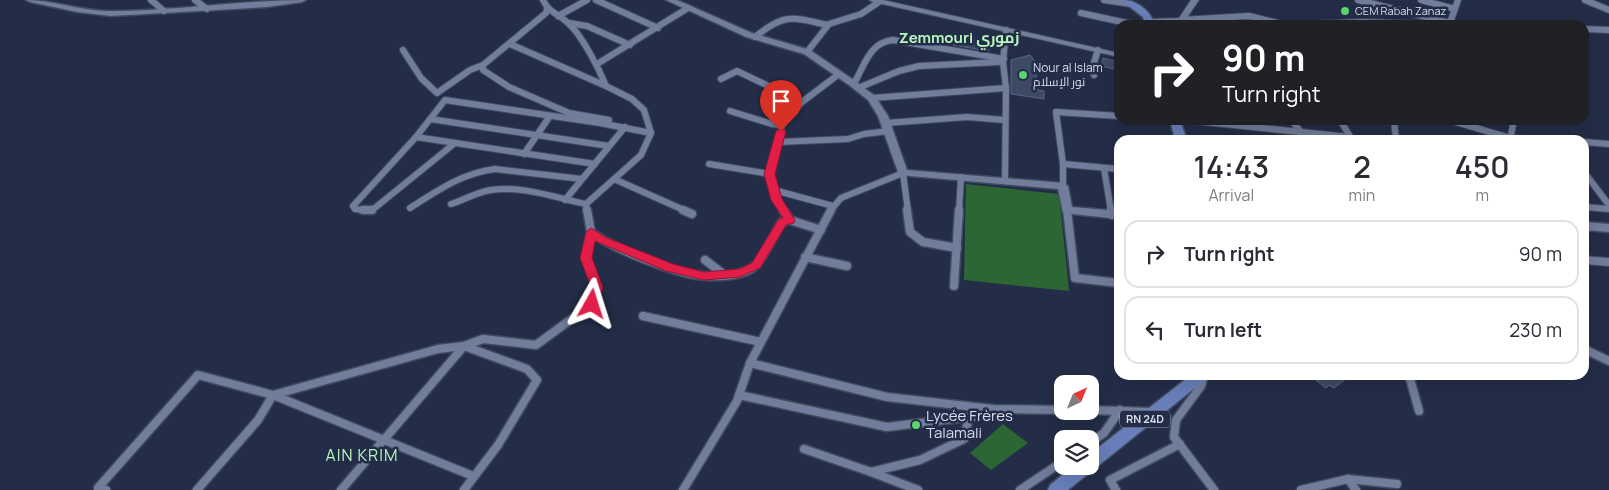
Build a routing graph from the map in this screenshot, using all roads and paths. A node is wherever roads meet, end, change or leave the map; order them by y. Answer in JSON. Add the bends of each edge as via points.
{"nodes":[{"id":1,"x":30,"y":0,"type":"edge"},
{"id":2,"x":151,"y":0,"type":"edge"},
{"id":3,"x":195,"y":0,"type":"edge"},
{"id":4,"x":302,"y":0,"type":"edge"},
{"id":5,"x":543,"y":0,"type":"edge"},
{"id":6,"x":587,"y":0,"type":"edge"},
{"id":7,"x":596,"y":0,"type":"edge"},
{"id":8,"x":670,"y":0,"type":"edge"},
{"id":9,"x":1104,"y":0,"type":"edge"},
{"id":10,"x":1196,"y":0,"type":"edge"},
{"id":11,"x":1358,"y":0,"type":"edge"},
{"id":12,"x":1390,"y":0,"type":"edge"},
{"id":13,"x":1421,"y":0,"type":"edge"},
{"id":14,"x":1458,"y":0,"type":"edge"},
{"id":15,"x":1585,"y":0,"type":"edge"},
{"id":16,"x":876,"y":1,"type":"edge"},
{"id":17,"x":275,"y":2,"type":"edge"},
{"id":18,"x":1128,"y":2,"type":"edge"},
{"id":19,"x":688,"y":8,"type":"junction"},
{"id":20,"x":1386,"y":8,"type":"junction"},
{"id":21,"x":206,"y":9,"type":"junction"},
{"id":22,"x":547,"y":9,"type":"junction"},
{"id":23,"x":1454,"y":9,"type":"junction"},
{"id":24,"x":1609,"y":10,"type":"edge"},
{"id":25,"x":164,"y":12,"type":"junction"},
{"id":26,"x":1081,"y":13,"type":"dead end"},
{"id":27,"x":558,"y":16,"type":"junction"},
{"id":28,"x":1114,"y":20,"type":"edge"},
{"id":29,"x":1149,"y":20,"type":"edge"},
{"id":30,"x":1177,"y":20,"type":"joint"},
{"id":31,"x":1266,"y":20,"type":"edge"},
{"id":32,"x":1434,"y":20,"type":"edge"},
{"id":33,"x":1451,"y":20,"type":"edge"},
{"id":34,"x":569,"y":24,"type":"junction"},
{"id":35,"x":827,"y":25,"type":"junction"},
{"id":36,"x":658,"y":28,"type":"junction"},
{"id":37,"x":1006,"y":30,"type":"junction"},
{"id":38,"x":1589,"y":30,"type":"edge"},
{"id":39,"x":1609,"y":30,"type":"edge"},
{"id":40,"x":755,"y":36,"type":"junction"},
{"id":41,"x":510,"y":44,"type":"junction"},
{"id":42,"x":630,"y":45,"type":"junction"},
{"id":43,"x":403,"y":50,"type":"dead end"},
{"id":44,"x":1098,"y":50,"type":"junction"},
{"id":45,"x":807,"y":52,"type":"junction"},
{"id":46,"x":1114,"y":54,"type":"edge"},
{"id":47,"x":1003,"y":60,"type":"junction"},
{"id":48,"x":597,"y":64,"type":"junction"},
{"id":49,"x":483,"y":65,"type":"junction"},
{"id":50,"x":840,"y":74,"type":"junction"},
{"id":51,"x":1094,"y":75,"type":"dead end"},
{"id":52,"x":721,"y":79,"type":"dead end"},
{"id":53,"x":855,"y":85,"type":"junction"},
{"id":54,"x":606,"y":86,"type":"junction"},
{"id":55,"x":1006,"y":88,"type":"junction"},
{"id":56,"x":872,"y":98,"type":"junction"},
{"id":57,"x":802,"y":102,"type":"junction"},
{"id":58,"x":730,"y":111,"type":"dead end"},
{"id":59,"x":550,"y":116,"type":"junction"},
{"id":60,"x":1114,"y":116,"type":"edge"},
{"id":61,"x":430,"y":119,"type":"junction"},
{"id":62,"x":1005,"y":120,"type":"junction"},
{"id":63,"x":782,"y":125,"type":"junction"},
{"id":64,"x":1233,"y":125,"type":"edge"},
{"id":65,"x":1295,"y":125,"type":"edge"},
{"id":66,"x":1464,"y":125,"type":"edge"},
{"id":67,"x":625,"y":127,"type":"junction"},
{"id":68,"x":649,"y":127,"type":"junction"},
{"id":69,"x":888,"y":127,"type":"junction"},
{"id":70,"x":1301,"y":132,"type":"junction"},
{"id":71,"x":536,"y":134,"type":"junction"},
{"id":72,"x":1302,"y":135,"type":"edge"},
{"id":73,"x":1322,"y":135,"type":"edge"},
{"id":74,"x":1497,"y":135,"type":"edge"},
{"id":75,"x":416,"y":137,"type":"junction"},
{"id":76,"x":778,"y":142,"type":"junction"},
{"id":77,"x":1589,"y":142,"type":"edge"},
{"id":78,"x":454,"y":143,"type":"junction"},
{"id":79,"x":1609,"y":144,"type":"edge"},
{"id":80,"x":609,"y":146,"type":"junction"},
{"id":81,"x":524,"y":154,"type":"junction"},
{"id":82,"x":595,"y":164,"type":"junction"},
{"id":83,"x":709,"y":164,"type":"dead end"},
{"id":84,"x":1063,"y":164,"type":"junction"},
{"id":85,"x":1104,"y":168,"type":"junction"},
{"id":86,"x":1114,"y":169,"type":"edge"},
{"id":87,"x":903,"y":173,"type":"junction"},
{"id":88,"x":770,"y":174,"type":"junction"},
{"id":89,"x":960,"y":177,"type":"junction"},
{"id":90,"x":582,"y":179,"type":"junction"},
{"id":91,"x":614,"y":179,"type":"junction"},
{"id":92,"x":1589,"y":179,"type":"edge"},
{"id":93,"x":1005,"y":181,"type":"junction"},
{"id":94,"x":1063,"y":186,"type":"junction"},
{"id":95,"x":774,"y":190,"type":"junction"},
{"id":96,"x":565,"y":200,"type":"junction"},
{"id":97,"x":451,"y":204,"type":"dead end"},
{"id":98,"x":586,"y":204,"type":"junction"},
{"id":99,"x":1609,"y":205,"type":"edge"},
{"id":100,"x":833,"y":206,"type":"junction"},
{"id":101,"x":1114,"y":207,"type":"edge"},
{"id":102,"x":1589,"y":207,"type":"edge"},
{"id":103,"x":410,"y":208,"type":"dead end"},
{"id":104,"x":1609,"y":209,"type":"edge"},
{"id":105,"x":1067,"y":210,"type":"junction"},
{"id":106,"x":692,"y":214,"type":"dead end"},
{"id":107,"x":1114,"y":215,"type":"edge"},
{"id":108,"x":790,"y":220,"type":"junction"},
{"id":109,"x":1589,"y":226,"type":"edge"},
{"id":110,"x":1609,"y":228,"type":"edge"},
{"id":111,"x":820,"y":230,"type":"junction"},
{"id":112,"x":591,"y":232,"type":"junction"},
{"id":113,"x":957,"y":248,"type":"junction"},
{"id":114,"x":805,"y":257,"type":"junction"},
{"id":115,"x":705,"y":260,"type":"dead end"},
{"id":116,"x":1589,"y":260,"type":"edge"},
{"id":117,"x":1609,"y":262,"type":"edge"},
{"id":118,"x":847,"y":266,"type":"dead end"},
{"id":119,"x":722,"y":273,"type":"junction"},
{"id":120,"x":1114,"y":282,"type":"edge"},
{"id":121,"x":954,"y":286,"type":"dead end"},
{"id":122,"x":643,"y":316,"type":"dead end"},
{"id":123,"x":761,"y":342,"type":"junction"},
{"id":124,"x":464,"y":346,"type":"junction"},
{"id":125,"x":1589,"y":351,"type":"edge"},
{"id":126,"x":1609,"y":361,"type":"edge"},
{"id":127,"x":750,"y":363,"type":"junction"},
{"id":128,"x":1195,"y":380,"type":"edge"},
{"id":129,"x":1202,"y":380,"type":"edge"},
{"id":130,"x":1410,"y":380,"type":"edge"},
{"id":131,"x":273,"y":395,"type":"junction"},
{"id":132,"x":739,"y":395,"type":"junction"},
{"id":133,"x":993,"y":409,"type":"junction"},
{"id":134,"x":1054,"y":410,"type":"edge"},
{"id":135,"x":1099,"y":410,"type":"edge"},
{"id":136,"x":1120,"y":410,"type":"junction"},
{"id":137,"x":1419,"y":411,"type":"dead end"},
{"id":138,"x":1153,"y":412,"type":"junction"},
{"id":139,"x":969,"y":417,"type":"junction"},
{"id":140,"x":1099,"y":437,"type":"edge"},
{"id":141,"x":384,"y":438,"type":"junction"},
{"id":142,"x":1180,"y":444,"type":"junction"},
{"id":143,"x":804,"y":449,"type":"dead end"},
{"id":144,"x":1099,"y":456,"type":"edge"},
{"id":145,"x":1054,"y":467,"type":"edge"},
{"id":146,"x":871,"y":472,"type":"junction"},
{"id":147,"x":1075,"y":475,"type":"edge"},
{"id":148,"x":473,"y":476,"type":"junction"},
{"id":149,"x":1348,"y":479,"type":"junction"},
{"id":150,"x":1397,"y":484,"type":"dead end"},
{"id":151,"x":106,"y":490,"type":"edge"},
{"id":152,"x":197,"y":490,"type":"edge"},
{"id":153,"x":341,"y":490,"type":"edge"},
{"id":154,"x":464,"y":490,"type":"edge"},
{"id":155,"x":683,"y":490,"type":"edge"},
{"id":156,"x":918,"y":490,"type":"edge"},
{"id":157,"x":1020,"y":490,"type":"edge"},
{"id":158,"x":1056,"y":490,"type":"edge"},
{"id":159,"x":1116,"y":490,"type":"edge"},
{"id":160,"x":1214,"y":490,"type":"edge"},
{"id":161,"x":1301,"y":490,"type":"edge"},
{"id":162,"x":1356,"y":490,"type":"edge"}],
"edges":[{"from":1,"to":25,"type":"main road","via":[[110,14]]},
{"from":2,"to":25,"type":"street"},
{"from":3,"to":21,"type":"street"},
{"from":4,"to":17,"type":"main road"},
{"from":5,"to":22,"type":"street"},
{"from":6,"to":27,"type":"street"},
{"from":7,"to":36,"type":"street"},
{"from":8,"to":19,"type":"main road"},
{"from":9,"to":18,"type":"street"},
{"from":10,"to":30,"type":"street"},
{"from":11,"to":20,"type":"street"},
{"from":12,"to":20,"type":"street"},
{"from":13,"to":23,"type":"street"},
{"from":14,"to":23,"type":"street"},
{"from":15,"to":24,"type":"street"},
{"from":16,"to":35,"type":"street","via":[[871,11]]},
{"from":16,"to":37,"type":"street"},
{"from":17,"to":21,"type":"main road"},
{"from":18,"to":29,"type":"main road"},
{"from":19,"to":36,"type":"street"},
{"from":19,"to":40,"type":"main road"},
{"from":20,"to":32,"type":"street"},
{"from":21,"to":25,"type":"main road"},
{"from":22,"to":27,"type":"street"},
{"from":22,"to":41,"type":"street"},
{"from":23,"to":33,"type":"street"},
{"from":26,"to":28,"type":"street"},
{"from":27,"to":34,"type":"street"},
{"from":30,"to":31,"type":"street","via":[[1249,16]]},
{"from":34,"to":42,"type":"street","via":[[587,26]]},
{"from":34,"to":48,"type":"street"},
{"from":35,"to":40,"type":"street","via":[[781,18]]},
{"from":35,"to":45,"type":"street"},
{"from":36,"to":42,"type":"street"},
{"from":37,"to":44,"type":"street"},
{"from":37,"to":47,"type":"street"},
{"from":38,"to":39,"type":"street"},
{"from":40,"to":45,"type":"main road"},
{"from":41,"to":49,"type":"street"},
{"from":41,"to":54,"type":"street"},
{"from":42,"to":48,"type":"street"},
{"from":43,"to":49,"type":"street","via":[[421,78],[438,93],[470,70]]},
{"from":44,"to":46,"type":"street"},
{"from":44,"to":51,"type":"street"},
{"from":45,"to":50,"type":"main road"},
{"from":47,"to":53,"type":"street","via":[[919,66]]},
{"from":47,"to":53,"type":"street","via":[[884,40],[876,46]]},
{"from":47,"to":55,"type":"street"},
{"from":48,"to":54,"type":"street"},
{"from":49,"to":68,"type":"street","via":[[483,70],[509,87],[569,113]]},
{"from":50,"to":53,"type":"main road"},
{"from":50,"to":57,"type":"street"},
{"from":52,"to":57,"type":"street","via":[[737,71]]},
{"from":53,"to":56,"type":"main road"},
{"from":54,"to":68,"type":"street","via":[[632,99],[644,110]]},
{"from":55,"to":56,"type":"street"},
{"from":55,"to":62,"type":"street"},
{"from":56,"to":69,"type":"main road"},
{"from":57,"to":63,"type":"street"},
{"from":58,"to":63,"type":"street"},
{"from":59,"to":61,"type":"street","via":[[445,100]]},
{"from":59,"to":67,"type":"street"},
{"from":59,"to":71,"type":"street"},
{"from":60,"to":84,"type":"street","via":[[1056,112]]},
{"from":61,"to":71,"type":"street"},
{"from":61,"to":75,"type":"street"},
{"from":62,"to":69,"type":"street","via":[[967,118]]},
{"from":62,"to":93,"type":"street"},
{"from":63,"to":76,"type":"street"},
{"from":64,"to":70,"type":"street"},
{"from":65,"to":70,"type":"street"},
{"from":66,"to":74,"type":"street"},
{"from":67,"to":68,"type":"street"},
{"from":67,"to":80,"type":"street"},
{"from":68,"to":91,"type":"street","via":[[641,155]]},
{"from":69,"to":76,"type":"street","via":[[848,139]]},
{"from":69,"to":87,"type":"main road"},
{"from":70,"to":72,"type":"street"},
{"from":70,"to":73,"type":"street"},
{"from":71,"to":80,"type":"street"},
{"from":71,"to":81,"type":"street"},
{"from":75,"to":78,"type":"street"},
{"from":75,"to":78,"type":"street","via":[[353,206],[356,209],[371,211]]},
{"from":76,"to":88,"type":"street"},
{"from":77,"to":79,"type":"street"},
{"from":78,"to":81,"type":"street"},
{"from":80,"to":82,"type":"street"},
{"from":81,"to":82,"type":"street"},
{"from":82,"to":90,"type":"street"},
{"from":83,"to":88,"type":"street"},
{"from":84,"to":85,"type":"street"},
{"from":84,"to":94,"type":"street"},
{"from":85,"to":86,"type":"street"},
{"from":85,"to":101,"type":"street"},
{"from":87,"to":89,"type":"main road"},
{"from":87,"to":100,"type":"street","via":[[841,198]]},
{"from":87,"to":113,"type":"street","via":[[910,232],[923,242]]},
{"from":88,"to":95,"type":"street"},
{"from":89,"to":93,"type":"main road"},
{"from":89,"to":113,"type":"street"},
{"from":90,"to":96,"type":"street"},
{"from":90,"to":103,"type":"street","via":[[483,169],[455,181]]},
{"from":91,"to":98,"type":"street"},
{"from":91,"to":106,"type":"street"},
{"from":92,"to":99,"type":"street"},
{"from":93,"to":94,"type":"main road"},
{"from":94,"to":105,"type":"main road"},
{"from":95,"to":100,"type":"street"},
{"from":95,"to":108,"type":"street","via":[[776,200]]},
{"from":96,"to":97,"type":"street","via":[[500,189]]},
{"from":96,"to":98,"type":"street"},
{"from":98,"to":112,"type":"street"},
{"from":100,"to":111,"type":"street"},
{"from":102,"to":104,"type":"street"},
{"from":105,"to":107,"type":"main road"},
{"from":105,"to":120,"type":"street","via":[[1075,278]]},
{"from":108,"to":111,"type":"street"},
{"from":108,"to":119,"type":"street","via":[[782,222],[756,266],[740,273]]},
{"from":109,"to":110,"type":"street"},
{"from":111,"to":114,"type":"street"},
{"from":112,"to":119,"type":"street","via":[[601,240],[670,268],[704,276]]},
{"from":112,"to":124,"type":"street","via":[[586,258],[597,287],[592,304],[536,345],[483,339]]},
{"from":113,"to":121,"type":"street"},
{"from":114,"to":118,"type":"street"},
{"from":114,"to":123,"type":"street"},
{"from":115,"to":119,"type":"street"},
{"from":116,"to":117,"type":"street"},
{"from":122,"to":123,"type":"street"},
{"from":123,"to":127,"type":"street"},
{"from":124,"to":131,"type":"street","via":[[438,349]]},
{"from":124,"to":141,"type":"street"},
{"from":124,"to":148,"type":"street","via":[[527,370],[537,380],[498,444]]},
{"from":125,"to":126,"type":"street"},
{"from":127,"to":132,"type":"street"},
{"from":127,"to":133,"type":"street","via":[[887,396]]},
{"from":128,"to":138,"type":"main road","number":"RN 24D"},
{"from":129,"to":142,"type":"street","via":[[1201,386],[1176,420],[1174,437]]},
{"from":130,"to":137,"type":"street"},
{"from":131,"to":141,"type":"street"},
{"from":131,"to":151,"type":"street","via":[[198,375],[98,488]]},
{"from":131,"to":152,"type":"street","via":[[258,420]]},
{"from":132,"to":139,"type":"street","via":[[888,427]]},
{"from":132,"to":155,"type":"street"},
{"from":133,"to":134,"type":"street"},
{"from":133,"to":139,"type":"street"},
{"from":135,"to":136,"type":"street"},
{"from":136,"to":138,"type":"street"},
{"from":136,"to":140,"type":"street"},
{"from":138,"to":144,"type":"main road","number":"RN 24D"},
{"from":139,"to":146,"type":"street","via":[[964,439],[920,460]]},
{"from":141,"to":148,"type":"street"},
{"from":141,"to":153,"type":"street"},
{"from":142,"to":159,"type":"street","via":[[1110,480]]},
{"from":142,"to":160,"type":"street"},
{"from":143,"to":146,"type":"street"},
{"from":145,"to":157,"type":"street"},
{"from":146,"to":156,"type":"street"},
{"from":147,"to":158,"type":"main road"},
{"from":148,"to":154,"type":"street"},
{"from":149,"to":150,"type":"street"},
{"from":149,"to":161,"type":"street"},
{"from":149,"to":162,"type":"street"}]}
